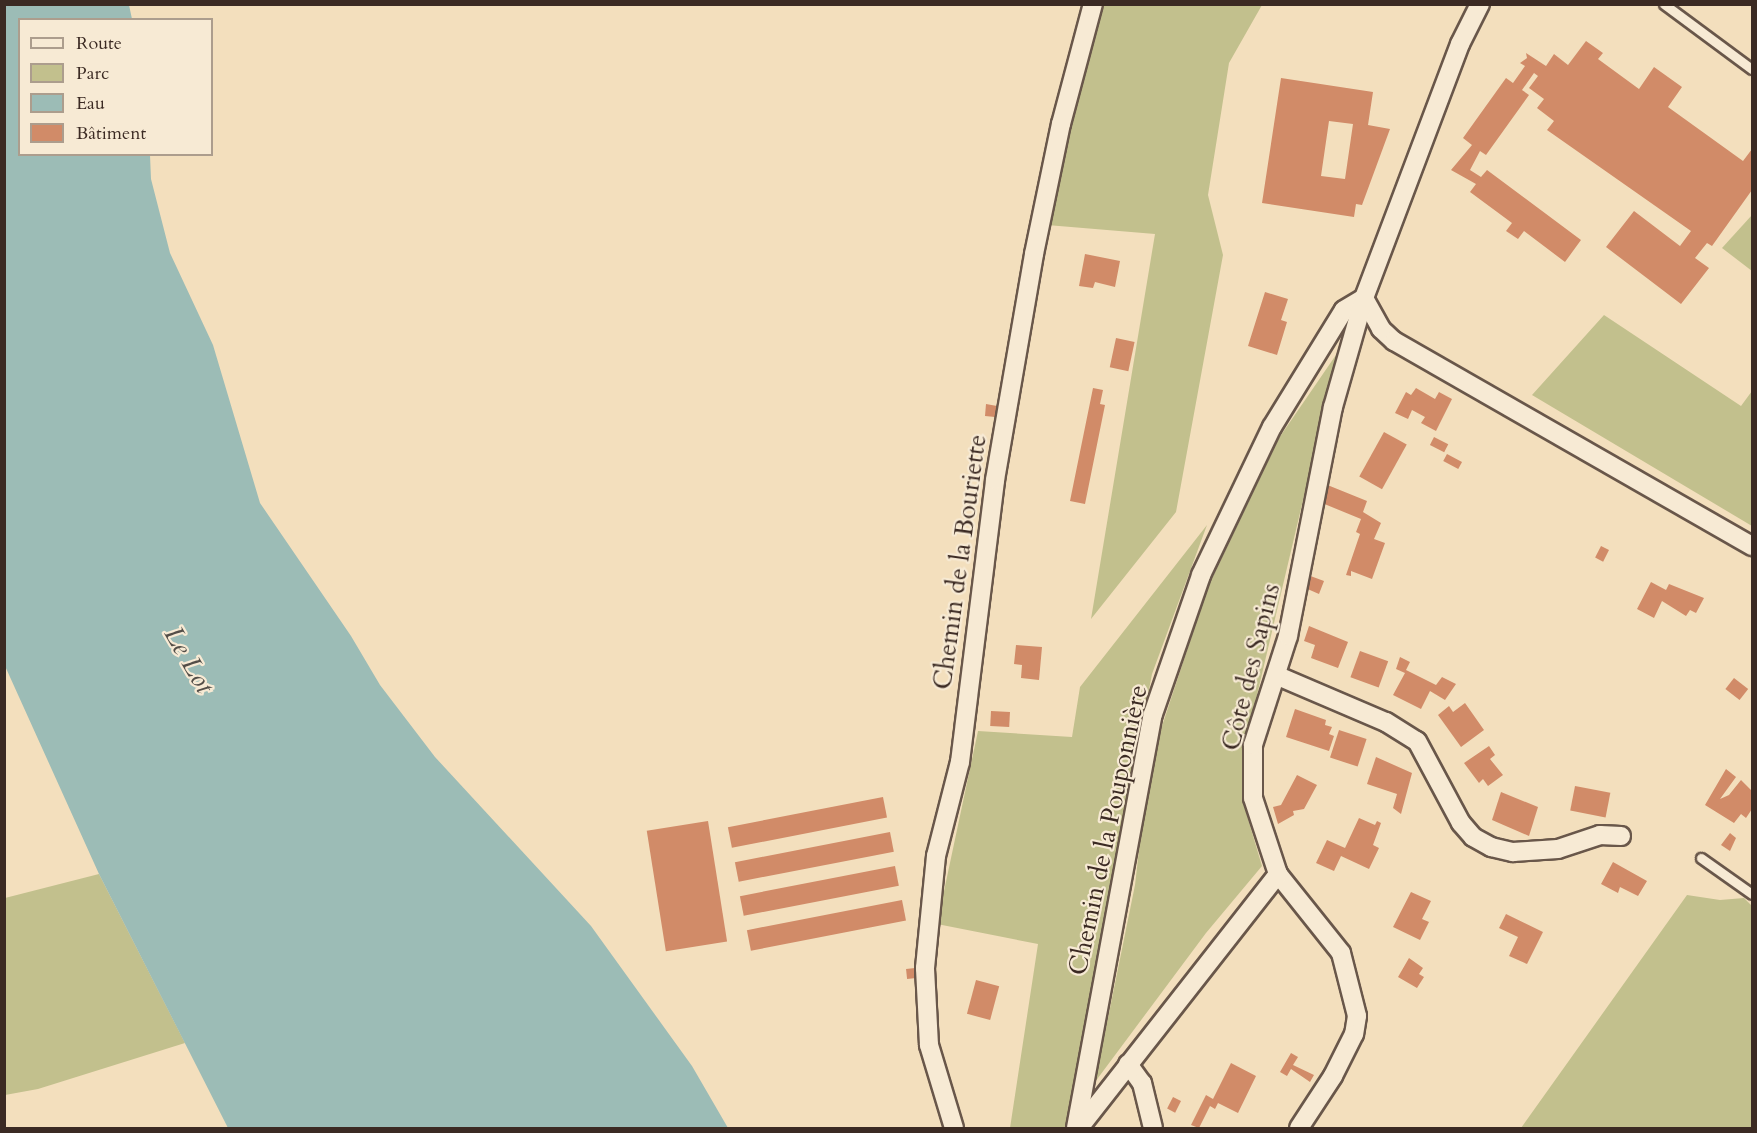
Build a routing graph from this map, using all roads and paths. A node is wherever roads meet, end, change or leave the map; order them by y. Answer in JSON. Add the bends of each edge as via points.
{"nodes":[{"id":1,"x":1093,"y":4,"type":"edge"},
{"id":2,"x":1480,"y":4,"type":"edge"},
{"id":3,"x":1664,"y":4,"type":"edge"},
{"id":4,"x":1752,"y":69,"type":"edge"},
{"id":5,"x":1364,"y":298,"type":"junction"},
{"id":6,"x":1752,"y":546,"type":"edge"},
{"id":7,"x":1278,"y":676,"type":"junction"},
{"id":8,"x":1621,"y":836,"type":"dead end"},
{"id":9,"x":1701,"y":858,"type":"dead end"},
{"id":10,"x":1278,"y":874,"type":"junction"},
{"id":11,"x":1752,"y":894,"type":"edge"},
{"id":12,"x":1128,"y":1064,"type":"junction"},
{"id":13,"x":954,"y":1128,"type":"edge"},
{"id":14,"x":1078,"y":1128,"type":"edge"},
{"id":15,"x":1153,"y":1128,"type":"edge"},
{"id":16,"x":1299,"y":1128,"type":"edge"}],
"edges":[{"from":1,"to":13,"type":"street","name":"Chemin de la Bouriette","via":[[1061,124],[1034,254],[995,480],[960,762],[936,856],[925,969],[929,1045]]},
{"from":2,"to":5,"type":"street","via":[[1460,44]]},
{"from":3,"to":4,"type":"lane"},
{"from":5,"to":6,"type":"street","via":[[1381,329],[1394,341]]},
{"from":5,"to":7,"type":"street","name":"Côte des Sapins","via":[[1334,407]]},
{"from":5,"to":14,"type":"street","name":"Chemin de la Pouponnière","via":[[1344,310],[1272,427],[1201,575],[1186,618],[1153,714]]},
{"from":7,"to":8,"type":"street","via":[[1386,722],[1417,741],[1461,823],[1473,837],[1491,847],[1513,852],[1558,849],[1600,835]]},
{"from":7,"to":10,"type":"street","name":"Côte des Sapins","via":[[1253,745],[1251,772],[1253,798]]},
{"from":9,"to":11,"type":"lane"},
{"from":10,"to":12,"type":"street"},
{"from":10,"to":16,"type":"street","via":[[1341,953],[1357,1016],[1354,1034],[1333,1076]]},
{"from":12,"to":14,"type":"street"},
{"from":12,"to":15,"type":"street","via":[[1142,1083]]}]}
